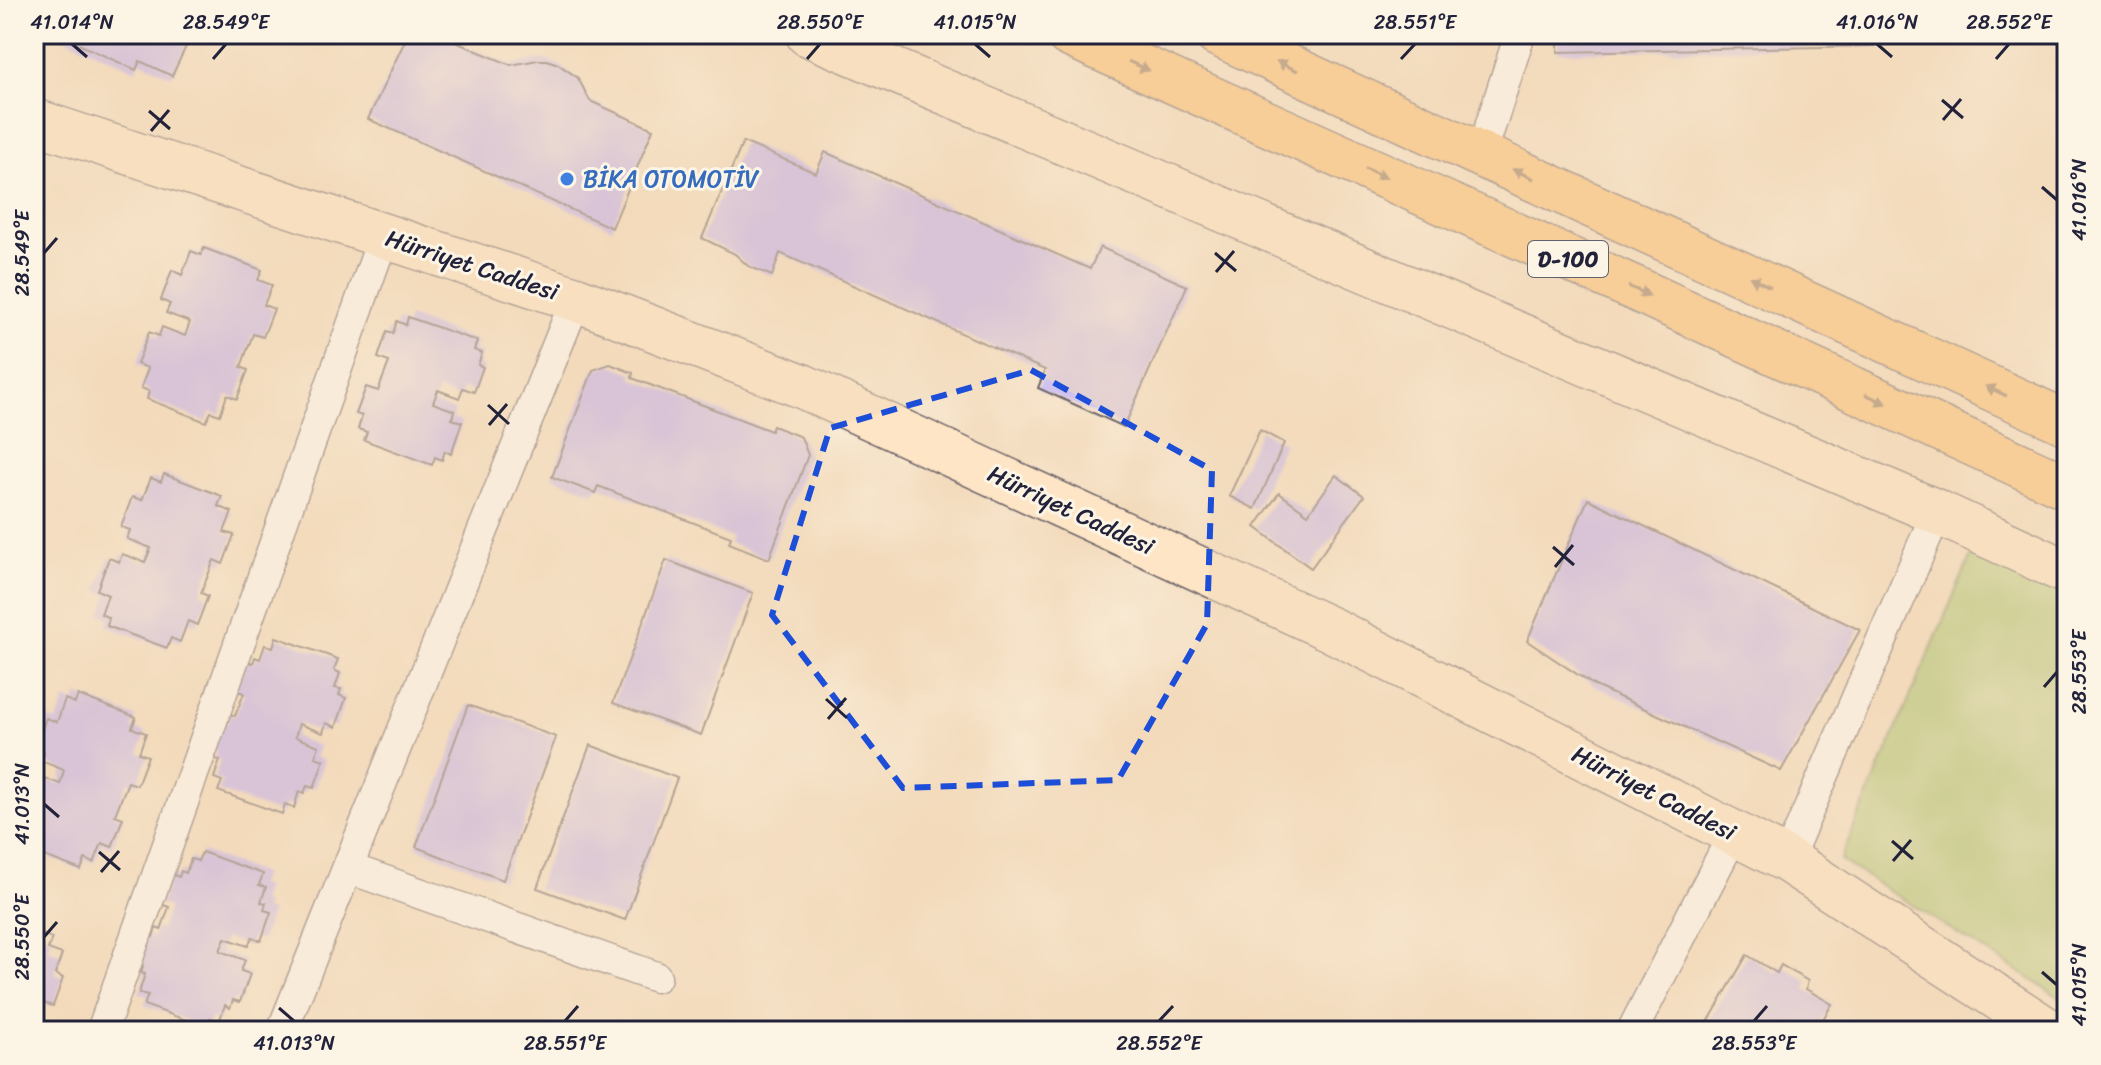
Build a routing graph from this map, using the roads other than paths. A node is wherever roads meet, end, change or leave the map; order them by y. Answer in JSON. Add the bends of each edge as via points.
{"nodes":[{"id":1,"x":808,"y":34,"type":"edge"},
{"id":2,"x":1068,"y":34,"type":"edge"},
{"id":3,"x":1217,"y":34,"type":"edge"},
{"id":4,"x":1520,"y":34,"type":"edge"},
{"id":5,"x":34,"y":121,"type":"edge"},
{"id":6,"x":1481,"y":155,"type":"junction"},
{"id":7,"x":384,"y":235,"type":"junction"},
{"id":8,"x":576,"y":299,"type":"junction"},
{"id":9,"x":2067,"y":423,"type":"edge"},
{"id":10,"x":2067,"y":487,"type":"edge"},
{"id":11,"x":1937,"y":512,"type":"junction"},
{"id":12,"x":2067,"y":572,"type":"edge"},
{"id":13,"x":1734,"y":833,"type":"junction"},
{"id":14,"x":1787,"y":860,"type":"junction"},
{"id":15,"x":348,"y":868,"type":"junction"},
{"id":16,"x":656,"y":977,"type":"dead end"},
{"id":17,"x":102,"y":1031,"type":"edge"},
{"id":18,"x":282,"y":1031,"type":"edge"},
{"id":19,"x":1632,"y":1031,"type":"edge"},
{"id":20,"x":2049,"y":1031,"type":"edge"}],
"edges":[{"from":1,"to":11,"type":"main road"},
{"from":2,"to":10,"type":"highway","number":"D-100","one_way":true},
{"from":6,"to":3,"type":"highway","number":"D-100","one_way":true},
{"from":4,"to":6,"type":"street"},
{"from":5,"to":7,"type":"main road","name":"Hürriyet Caddesi"},
{"from":9,"to":6,"type":"highway","number":"D-100","one_way":true},
{"from":7,"to":8,"type":"main road","name":"Hürriyet Caddesi"},
{"from":7,"to":17,"type":"street"},
{"from":8,"to":13,"type":"main road","name":"Hürriyet Caddesi","via":[[802,386],[1332,630]]},
{"from":8,"to":15,"type":"street"},
{"from":11,"to":12,"type":"main road"},
{"from":11,"to":14,"type":"street"},
{"from":13,"to":14,"type":"main road","name":"Hürriyet Caddesi"},
{"from":13,"to":19,"type":"street"},
{"from":14,"to":20,"type":"main road","name":"Hürriyet Caddesi"},
{"from":15,"to":16,"type":"street"},
{"from":15,"to":18,"type":"street"}]}
